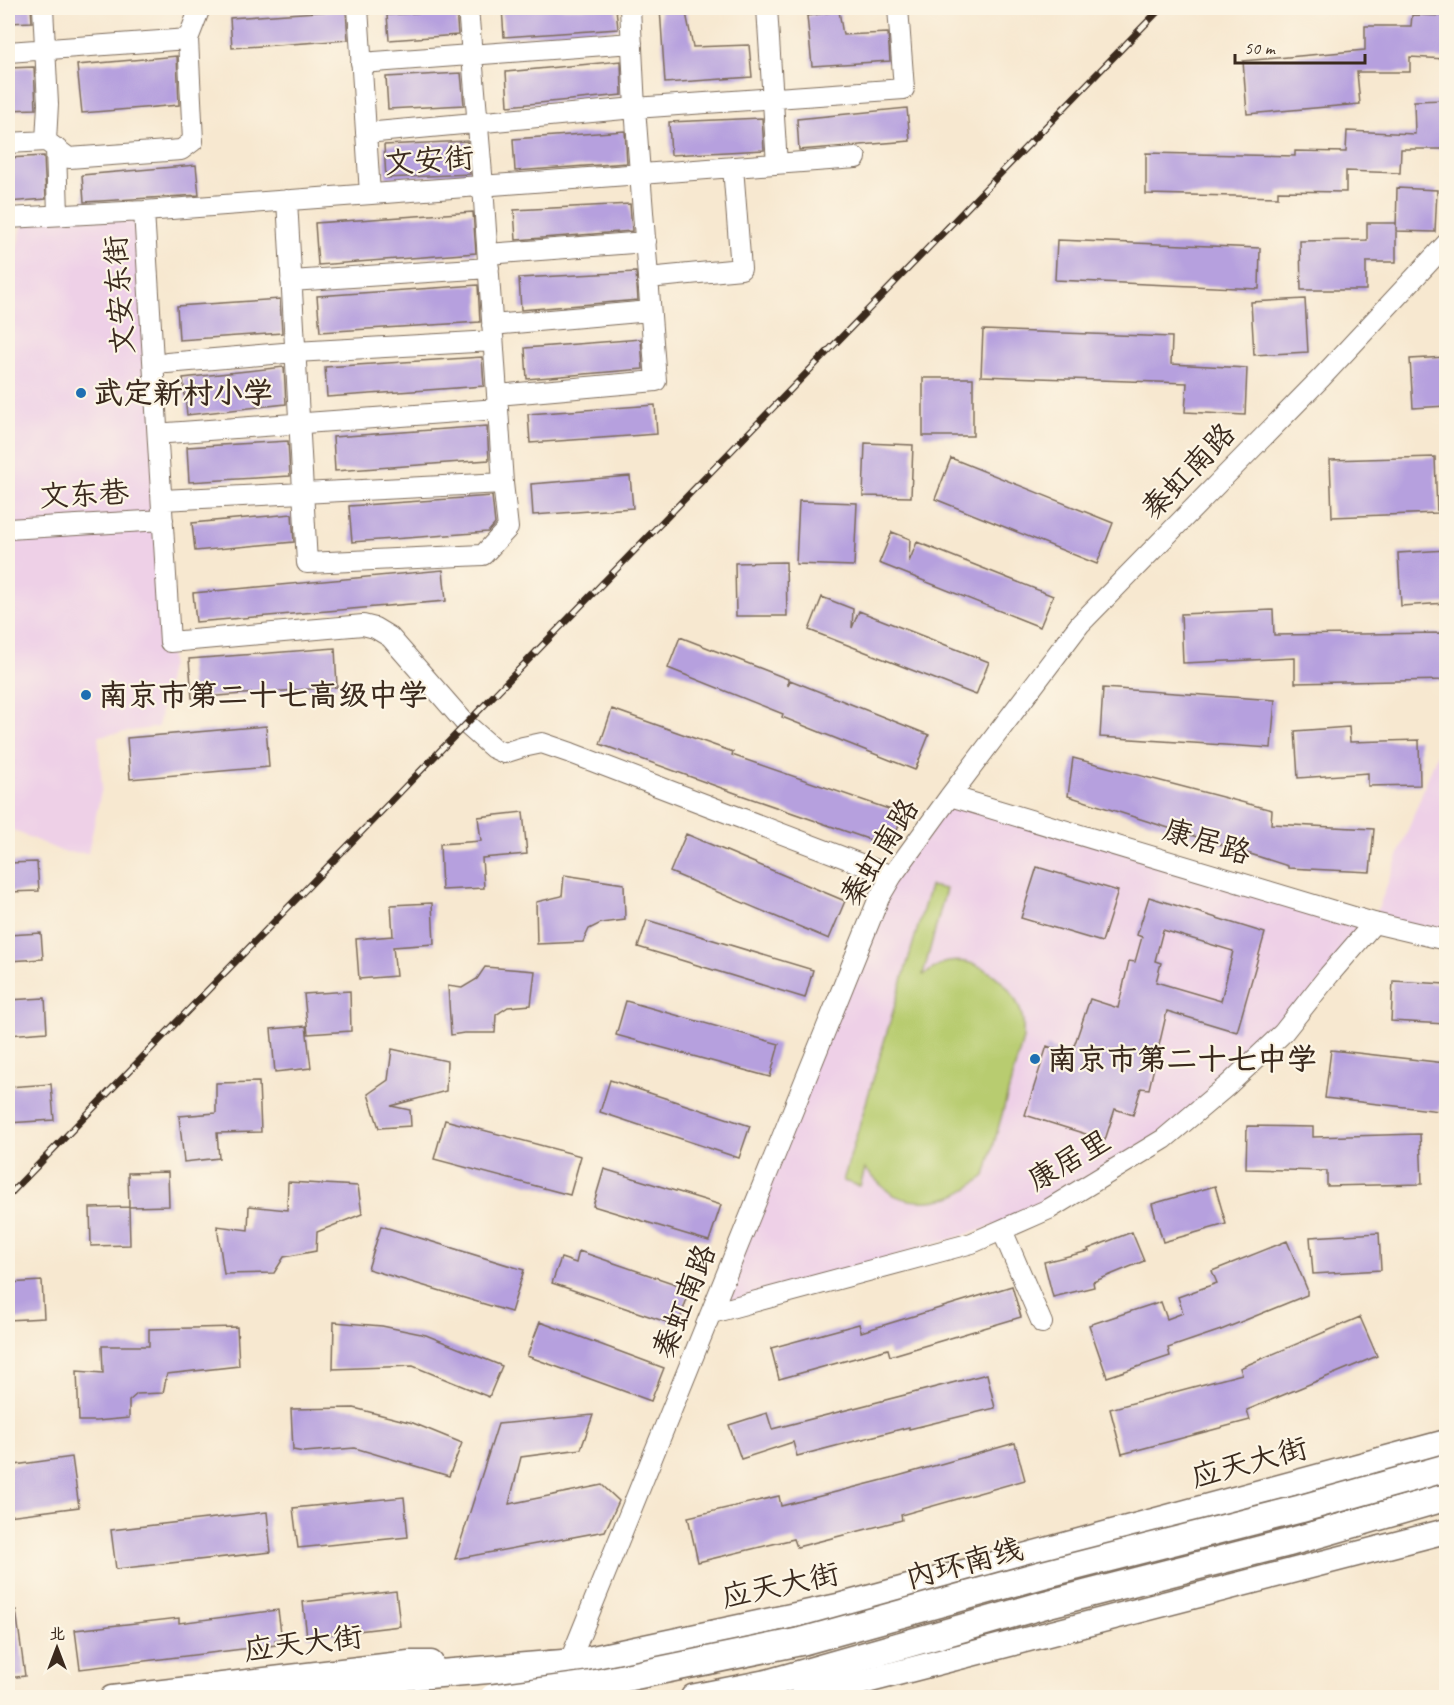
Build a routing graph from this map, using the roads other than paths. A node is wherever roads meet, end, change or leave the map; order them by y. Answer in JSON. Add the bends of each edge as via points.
{"nodes":[{"id":1,"x":43,"y":8,"type":"edge"},
{"id":2,"x":201,"y":8,"type":"edge"},
{"id":3,"x":358,"y":8,"type":"edge"},
{"id":4,"x":468,"y":8,"type":"edge"},
{"id":5,"x":630,"y":8,"type":"edge"},
{"id":6,"x":767,"y":8,"type":"edge"},
{"id":7,"x":898,"y":8,"type":"edge"},
{"id":8,"x":188,"y":39,"type":"junction"},
{"id":9,"x":632,"y":43,"type":"junction"},
{"id":10,"x":45,"y":49,"type":"junction"},
{"id":11,"x":8,"y":52,"type":"edge"},
{"id":12,"x":471,"y":54,"type":"junction"},
{"id":13,"x":361,"y":63,"type":"junction"},
{"id":14,"x":772,"y":99,"type":"junction"},
{"id":15,"x":635,"y":108,"type":"junction"},
{"id":16,"x":477,"y":124,"type":"junction"},
{"id":17,"x":366,"y":133,"type":"junction"},
{"id":18,"x":8,"y":143,"type":"edge"},
{"id":19,"x":51,"y":145,"type":"junction"},
{"id":20,"x":856,"y":158,"type":"dead end"},
{"id":21,"x":777,"y":164,"type":"junction"},
{"id":22,"x":733,"y":167,"type":"junction"},
{"id":23,"x":641,"y":174,"type":"junction"},
{"id":24,"x":483,"y":186,"type":"junction"},
{"id":25,"x":370,"y":194,"type":"junction"},
{"id":26,"x":286,"y":200,"type":"junction"},
{"id":27,"x":144,"y":211,"type":"junction"},
{"id":28,"x":58,"y":215,"type":"junction"},
{"id":29,"x":8,"y":218,"type":"edge"},
{"id":30,"x":646,"y":242,"type":"junction"},
{"id":31,"x":1446,"y":244,"type":"edge"},
{"id":32,"x":488,"y":261,"type":"junction"},
{"id":33,"x":648,"y":278,"type":"junction"},
{"id":34,"x":291,"y":281,"type":"junction"},
{"id":35,"x":651,"y":311,"type":"junction"},
{"id":36,"x":493,"y":333,"type":"junction"},
{"id":37,"x":295,"y":352,"type":"junction"},
{"id":38,"x":167,"y":363,"type":"dead end"},
{"id":39,"x":498,"y":402,"type":"junction"},
{"id":40,"x":299,"y":423,"type":"junction"},
{"id":41,"x":168,"y":433,"type":"dead end"},
{"id":42,"x":503,"y":483,"type":"junction"},
{"id":43,"x":304,"y":493,"type":"junction"},
{"id":44,"x":163,"y":510,"type":"junction"},
{"id":45,"x":8,"y":529,"type":"edge"},
{"id":46,"x":950,"y":796,"type":"junction"},
{"id":47,"x":892,"y":876,"type":"junction"},
{"id":48,"x":1374,"y":922,"type":"junction"},
{"id":49,"x":1446,"y":940,"type":"edge"},
{"id":50,"x":1002,"y":1230,"type":"junction"},
{"id":51,"x":712,"y":1313,"type":"junction"},
{"id":52,"x":1042,"y":1323,"type":"dead end"},
{"id":53,"x":1446,"y":1442,"type":"edge"},
{"id":54,"x":1446,"y":1468,"type":"edge"},
{"id":55,"x":1446,"y":1497,"type":"edge"},
{"id":56,"x":1446,"y":1531,"type":"edge"},
{"id":57,"x":569,"y":1663,"type":"junction"},
{"id":58,"x":112,"y":1698,"type":"edge"},
{"id":59,"x":251,"y":1698,"type":"edge"},
{"id":60,"x":493,"y":1698,"type":"edge"},
{"id":61,"x":566,"y":1698,"type":"edge"},
{"id":62,"x":694,"y":1698,"type":"edge"},
{"id":63,"x":801,"y":1698,"type":"edge"}],
"edges":[{"from":1,"to":10,"type":"street"},
{"from":2,"to":8,"type":"street"},
{"from":3,"to":13,"type":"street"},
{"from":4,"to":12,"type":"street"},
{"from":5,"to":9,"type":"street"},
{"from":6,"to":14,"type":"street"},
{"from":7,"to":14,"type":"street","via":[[904,89]]},
{"from":8,"to":10,"type":"street"},
{"from":8,"to":19,"type":"street","via":[[193,141],[182,150],[69,158]]},
{"from":9,"to":12,"type":"street"},
{"from":9,"to":15,"type":"street"},
{"from":10,"to":11,"type":"street"},
{"from":10,"to":19,"type":"street"},
{"from":12,"to":13,"type":"street"},
{"from":12,"to":16,"type":"street"},
{"from":13,"to":17,"type":"street"},
{"from":14,"to":15,"type":"street"},
{"from":14,"to":21,"type":"street"},
{"from":15,"to":16,"type":"street"},
{"from":15,"to":23,"type":"street"},
{"from":16,"to":17,"type":"street"},
{"from":16,"to":24,"type":"street"},
{"from":17,"to":25,"type":"street"},
{"from":18,"to":19,"type":"street"},
{"from":19,"to":28,"type":"street"},
{"from":20,"to":21,"type":"street","name":"文安街"},
{"from":21,"to":22,"type":"street","name":"文安街"},
{"from":22,"to":23,"type":"street","name":"文安街"},
{"from":22,"to":33,"type":"street","via":[[741,269]]},
{"from":23,"to":24,"type":"street","name":"文安街"},
{"from":23,"to":30,"type":"street"},
{"from":24,"to":25,"type":"street","name":"文安街"},
{"from":24,"to":32,"type":"street"},
{"from":25,"to":26,"type":"street","name":"文安街"},
{"from":26,"to":27,"type":"street","name":"文安街"},
{"from":26,"to":34,"type":"street"},
{"from":27,"to":28,"type":"street","name":"文安街"},
{"from":27,"to":44,"type":"street","name":"文安东街"},
{"from":28,"to":29,"type":"street","name":"文安街"},
{"from":30,"to":32,"type":"street"},
{"from":30,"to":33,"type":"street"},
{"from":31,"to":46,"type":"street","name":"秦虹南路","via":[[1080,624]]},
{"from":32,"to":34,"type":"street"},
{"from":32,"to":36,"type":"street"},
{"from":33,"to":35,"type":"street"},
{"from":34,"to":37,"type":"street"},
{"from":35,"to":36,"type":"street"},
{"from":35,"to":39,"type":"street","via":[[656,381]]},
{"from":36,"to":37,"type":"street"},
{"from":36,"to":39,"type":"street"},
{"from":37,"to":38,"type":"street"},
{"from":37,"to":40,"type":"street"},
{"from":39,"to":40,"type":"street"},
{"from":39,"to":42,"type":"street"},
{"from":40,"to":41,"type":"street"},
{"from":40,"to":43,"type":"street"},
{"from":42,"to":43,"type":"street","name":"文东巷"},
{"from":42,"to":43,"type":"street","via":[[508,528],[483,555],[307,563]]},
{"from":43,"to":44,"type":"street","name":"文东巷"},
{"from":44,"to":45,"type":"street","name":"文东巷"},
{"from":44,"to":47,"type":"street","name":"文安东街","via":[[170,642],[363,625],[375,628],[390,637],[466,724],[498,751],[542,744],[571,753]]},
{"from":46,"to":47,"type":"street","name":"秦虹南路"},
{"from":46,"to":48,"type":"street","name":"康居路"},
{"from":47,"to":51,"type":"street","name":"秦虹南路","via":[[874,909]]},
{"from":48,"to":49,"type":"street","name":"康居路"},
{"from":48,"to":50,"type":"street","name":"康居里","via":[[1283,1033],[1164,1138],[1049,1209]]},
{"from":50,"to":51,"type":"street","name":"康居里","via":[[972,1242]]},
{"from":50,"to":52,"type":"street"},
{"from":51,"to":57,"type":"street","name":"秦虹南路"},
{"from":53,"to":57,"type":"main road","name":"应天大街","via":[[838,1606]]},
{"from":54,"to":60,"type":"highway","name":"内环南线","bridge":true,"via":[[803,1641],[590,1685]]},
{"from":55,"to":62,"type":"highway","name":"内环南线","via":[[769,1683]]},
{"from":56,"to":63,"type":"main road"},
{"from":57,"to":58,"type":"main road","name":"应天大街","via":[[409,1663]]},
{"from":57,"to":59,"type":"highway","via":[[410,1676]]},
{"from":57,"to":61,"type":"street","name":"秦虹南路"}]}
